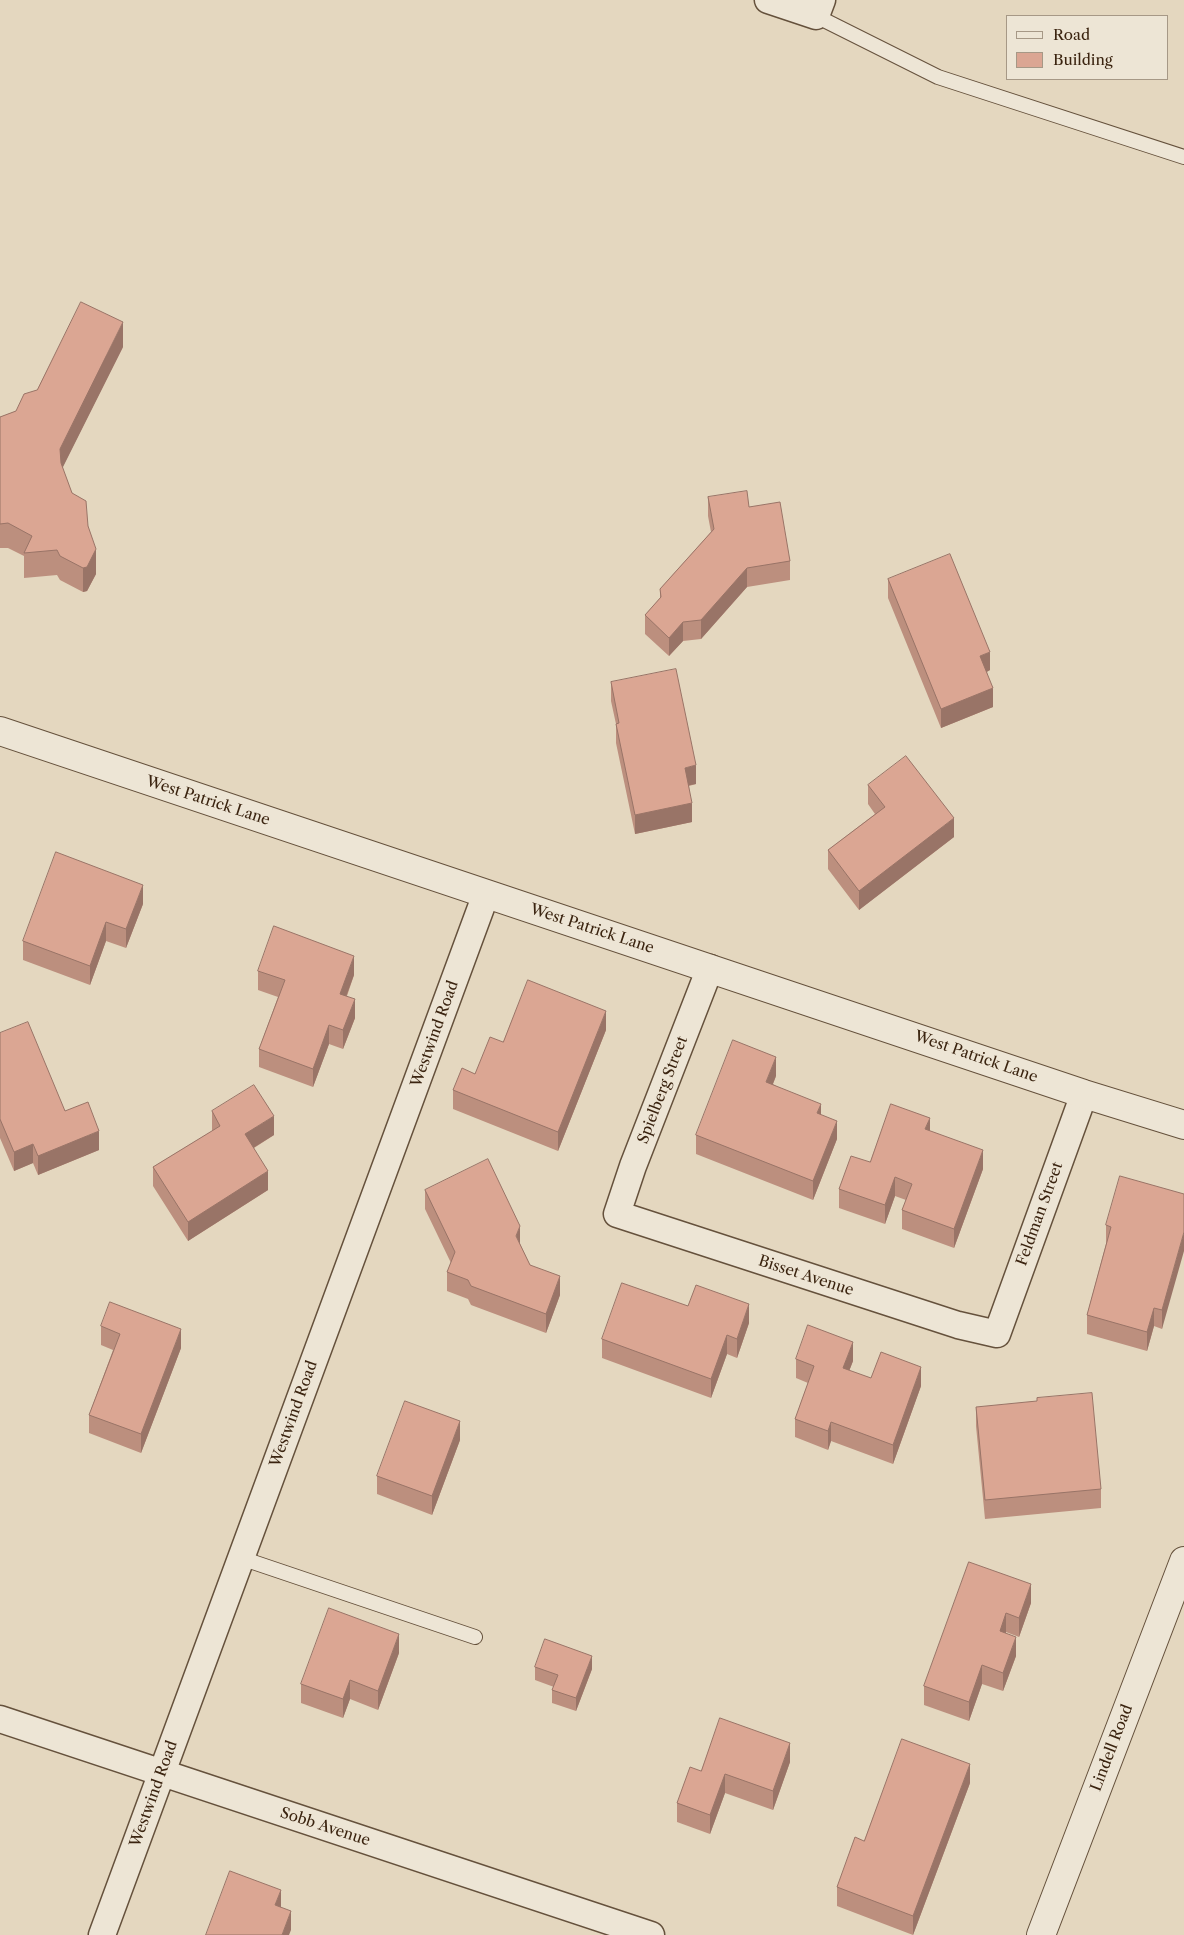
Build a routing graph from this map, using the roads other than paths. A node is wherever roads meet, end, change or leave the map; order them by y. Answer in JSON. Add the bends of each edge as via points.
{"nodes":[{"id":1,"x":768,"y":0,"type":"edge"},
{"id":2,"x":819,"y":8,"type":"edge"},
{"id":3,"x":1184,"y":158,"type":"edge"},
{"id":4,"x":0,"y":731,"type":"edge"},
{"id":5,"x":486,"y":894,"type":"junction"},
{"id":6,"x":710,"y":968,"type":"junction"},
{"id":7,"x":1084,"y":1094,"type":"junction"},
{"id":8,"x":1184,"y":1125,"type":"edge"},
{"id":9,"x":617,"y":1214,"type":"joint"},
{"id":10,"x":997,"y":1334,"type":"joint"},
{"id":11,"x":241,"y":1558,"type":"junction"},
{"id":12,"x":1184,"y":1561,"type":"edge"},
{"id":13,"x":475,"y":1637,"type":"dead end"},
{"id":14,"x":0,"y":1719,"type":"edge"},
{"id":15,"x":161,"y":1773,"type":"junction"},
{"id":16,"x":102,"y":1935,"type":"edge"},
{"id":17,"x":651,"y":1935,"type":"edge"},
{"id":18,"x":1041,"y":1935,"type":"edge"}],
"edges":[{"from":1,"to":2,"type":"street"},
{"from":2,"to":3,"type":"lane","via":[[938,77]]},
{"from":4,"to":5,"type":"street","name":"West Patrick Lane"},
{"from":5,"to":6,"type":"street","name":"West Patrick Lane"},
{"from":5,"to":11,"type":"street","name":"Westwind Road"},
{"from":6,"to":7,"type":"street","name":"West Patrick Lane"},
{"from":6,"to":9,"type":"street","name":"Spielberg Street"},
{"from":7,"to":8,"type":"street","name":"West Patrick Lane"},
{"from":7,"to":10,"type":"street","name":"Feldman Street"},
{"from":9,"to":10,"type":"street","name":"Bisset Avenue","via":[[958,1325]]},
{"from":11,"to":13,"type":"lane"},
{"from":11,"to":15,"type":"street","name":"Westwind Road"},
{"from":12,"to":18,"type":"street","name":"Lindell Road"},
{"from":14,"to":15,"type":"street","name":"Sobb Avenue"},
{"from":15,"to":16,"type":"street","name":"Westwind Road"},
{"from":15,"to":17,"type":"street","name":"Sobb Avenue"}]}
